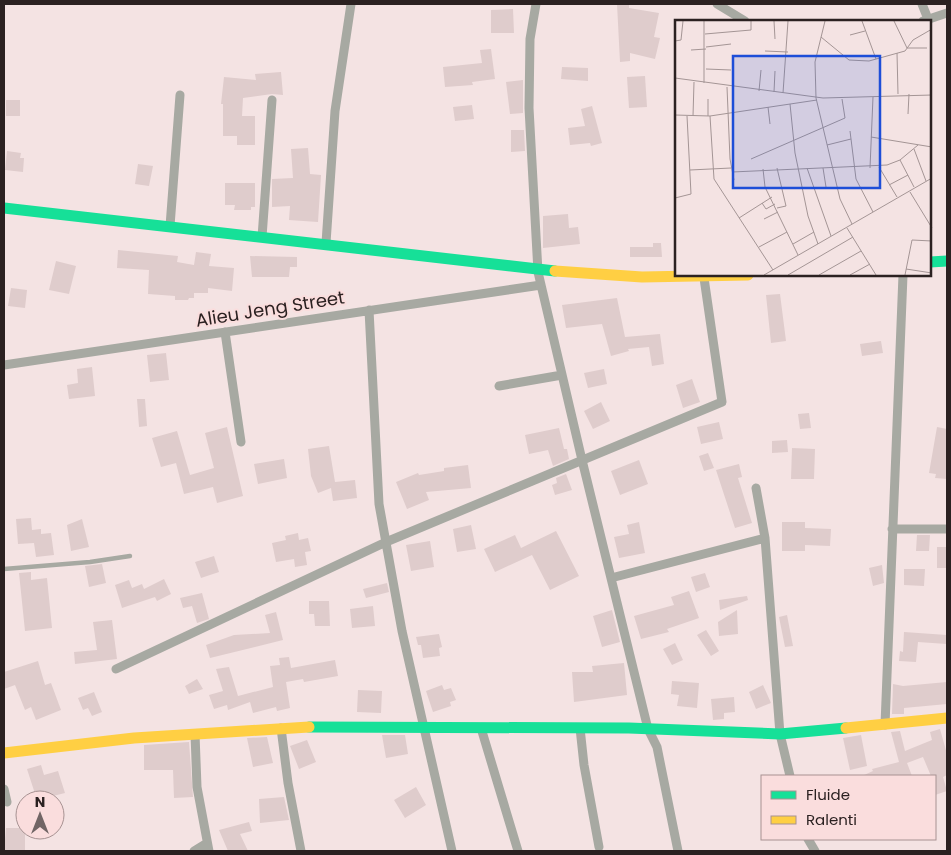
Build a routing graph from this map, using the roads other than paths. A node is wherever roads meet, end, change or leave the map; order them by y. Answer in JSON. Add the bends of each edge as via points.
{"nodes":[{"id":1,"x":351,"y":4,"type":"edge"},
{"id":2,"x":536,"y":4,"type":"edge"},
{"id":3,"x":717,"y":4,"type":"edge"},
{"id":4,"x":922,"y":4,"type":"edge"},
{"id":5,"x":947,"y":13,"type":"edge"},
{"id":6,"x":743,"y":20,"type":"edge"},
{"id":7,"x":925,"y":20,"type":"edge"},
{"id":8,"x":180,"y":95,"type":"dead end"},
{"id":9,"x":272,"y":100,"type":"dead end"},
{"id":10,"x":4,"y":208,"type":"edge"},
{"id":11,"x":170,"y":226,"type":"junction"},
{"id":12,"x":262,"y":236,"type":"junction"},
{"id":13,"x":326,"y":244,"type":"junction"},
{"id":14,"x":947,"y":261,"type":"edge"},
{"id":15,"x":931,"y":262,"type":"edge"},
{"id":16,"x":538,"y":272,"type":"junction"},
{"id":17,"x":733,"y":276,"type":"edge"},
{"id":18,"x":903,"y":276,"type":"edge"},
{"id":19,"x":704,"y":278,"type":"junction"},
{"id":20,"x":541,"y":285,"type":"junction"},
{"id":21,"x":369,"y":310,"type":"junction"},
{"id":22,"x":225,"y":332,"type":"junction"},
{"id":23,"x":4,"y":365,"type":"edge"},
{"id":24,"x":562,"y":375,"type":"junction"},
{"id":25,"x":499,"y":386,"type":"dead end"},
{"id":26,"x":241,"y":442,"type":"dead end"},
{"id":27,"x":582,"y":460,"type":"junction"},
{"id":28,"x":756,"y":488,"type":"dead end"},
{"id":29,"x":892,"y":529,"type":"junction"},
{"id":30,"x":947,"y":529,"type":"edge"},
{"id":31,"x":765,"y":538,"type":"junction"},
{"id":32,"x":386,"y":542,"type":"junction"},
{"id":33,"x":130,"y":556,"type":"dead end"},
{"id":34,"x":4,"y":569,"type":"edge"},
{"id":35,"x":610,"y":578,"type":"junction"},
{"id":36,"x":116,"y":669,"type":"dead end"},
{"id":37,"x":947,"y":718,"type":"edge"},
{"id":38,"x":885,"y":724,"type":"junction"},
{"id":39,"x":424,"y":727,"type":"junction"},
{"id":40,"x":281,"y":728,"type":"junction"},
{"id":41,"x":481,"y":728,"type":"junction"},
{"id":42,"x":580,"y":728,"type":"junction"},
{"id":43,"x":648,"y":729,"type":"junction"},
{"id":44,"x":195,"y":734,"type":"junction"},
{"id":45,"x":780,"y":734,"type":"junction"},
{"id":46,"x":4,"y":753,"type":"edge"},
{"id":47,"x":790,"y":775,"type":"edge"},
{"id":48,"x":4,"y":788,"type":"edge"},
{"id":49,"x":7,"y":802,"type":"dead end"},
{"id":50,"x":809,"y":840,"type":"edge"},
{"id":51,"x":208,"y":847,"type":"edge"},
{"id":52,"x":599,"y":847,"type":"dead end"},
{"id":53,"x":194,"y":851,"type":"edge"},
{"id":54,"x":301,"y":851,"type":"edge"},
{"id":55,"x":452,"y":851,"type":"edge"},
{"id":56,"x":518,"y":851,"type":"edge"},
{"id":57,"x":678,"y":851,"type":"edge"},
{"id":58,"x":815,"y":851,"type":"edge"}],
"edges":[{"from":1,"to":13,"type":"street","via":[[335,111]]},
{"from":2,"to":16,"type":"street","via":[[530,39],[529,108]]},
{"from":3,"to":6,"type":"street"},
{"from":4,"to":7,"type":"street"},
{"from":5,"to":7,"type":"street"},
{"from":8,"to":11,"type":"street"},
{"from":9,"to":12,"type":"street"},
{"from":10,"to":11,"type":"street"},
{"from":11,"to":12,"type":"street"},
{"from":12,"to":13,"type":"street"},
{"from":13,"to":16,"type":"street"},
{"from":14,"to":15,"type":"street"},
{"from":16,"to":19,"type":"street"},
{"from":16,"to":20,"type":"street"},
{"from":17,"to":19,"type":"street"},
{"from":18,"to":29,"type":"street"},
{"from":19,"to":27,"type":"street","via":[[722,402]]},
{"from":20,"to":21,"type":"street","name":"Alieu Jeng Street"},
{"from":20,"to":24,"type":"street"},
{"from":21,"to":22,"type":"street","name":"Alieu Jeng Street"},
{"from":21,"to":32,"type":"street","via":[[379,504]]},
{"from":22,"to":23,"type":"street","name":"Alieu Jeng Street"},
{"from":22,"to":26,"type":"street"},
{"from":24,"to":25,"type":"street"},
{"from":24,"to":27,"type":"street"},
{"from":27,"to":32,"type":"street"},
{"from":27,"to":35,"type":"street"},
{"from":28,"to":31,"type":"street"},
{"from":29,"to":30,"type":"street"},
{"from":29,"to":38,"type":"street"},
{"from":31,"to":35,"type":"street"},
{"from":31,"to":45,"type":"street"},
{"from":32,"to":36,"type":"street"},
{"from":32,"to":39,"type":"street"},
{"from":33,"to":34,"type":"lane"},
{"from":35,"to":43,"type":"street"},
{"from":37,"to":38,"type":"street"},
{"from":38,"to":45,"type":"street"},
{"from":39,"to":40,"type":"street"},
{"from":39,"to":41,"type":"street"},
{"from":39,"to":55,"type":"street"},
{"from":40,"to":44,"type":"street"},
{"from":40,"to":54,"type":"street"},
{"from":41,"to":42,"type":"street"},
{"from":41,"to":56,"type":"street"},
{"from":42,"to":43,"type":"street"},
{"from":42,"to":52,"type":"street"},
{"from":43,"to":45,"type":"street"},
{"from":43,"to":57,"type":"street","via":[[657,747]]},
{"from":44,"to":46,"type":"street"},
{"from":44,"to":51,"type":"street","via":[[197,787]]},
{"from":45,"to":47,"type":"street"},
{"from":48,"to":49,"type":"street"},
{"from":50,"to":58,"type":"street"},
{"from":51,"to":53,"type":"street"}]}
